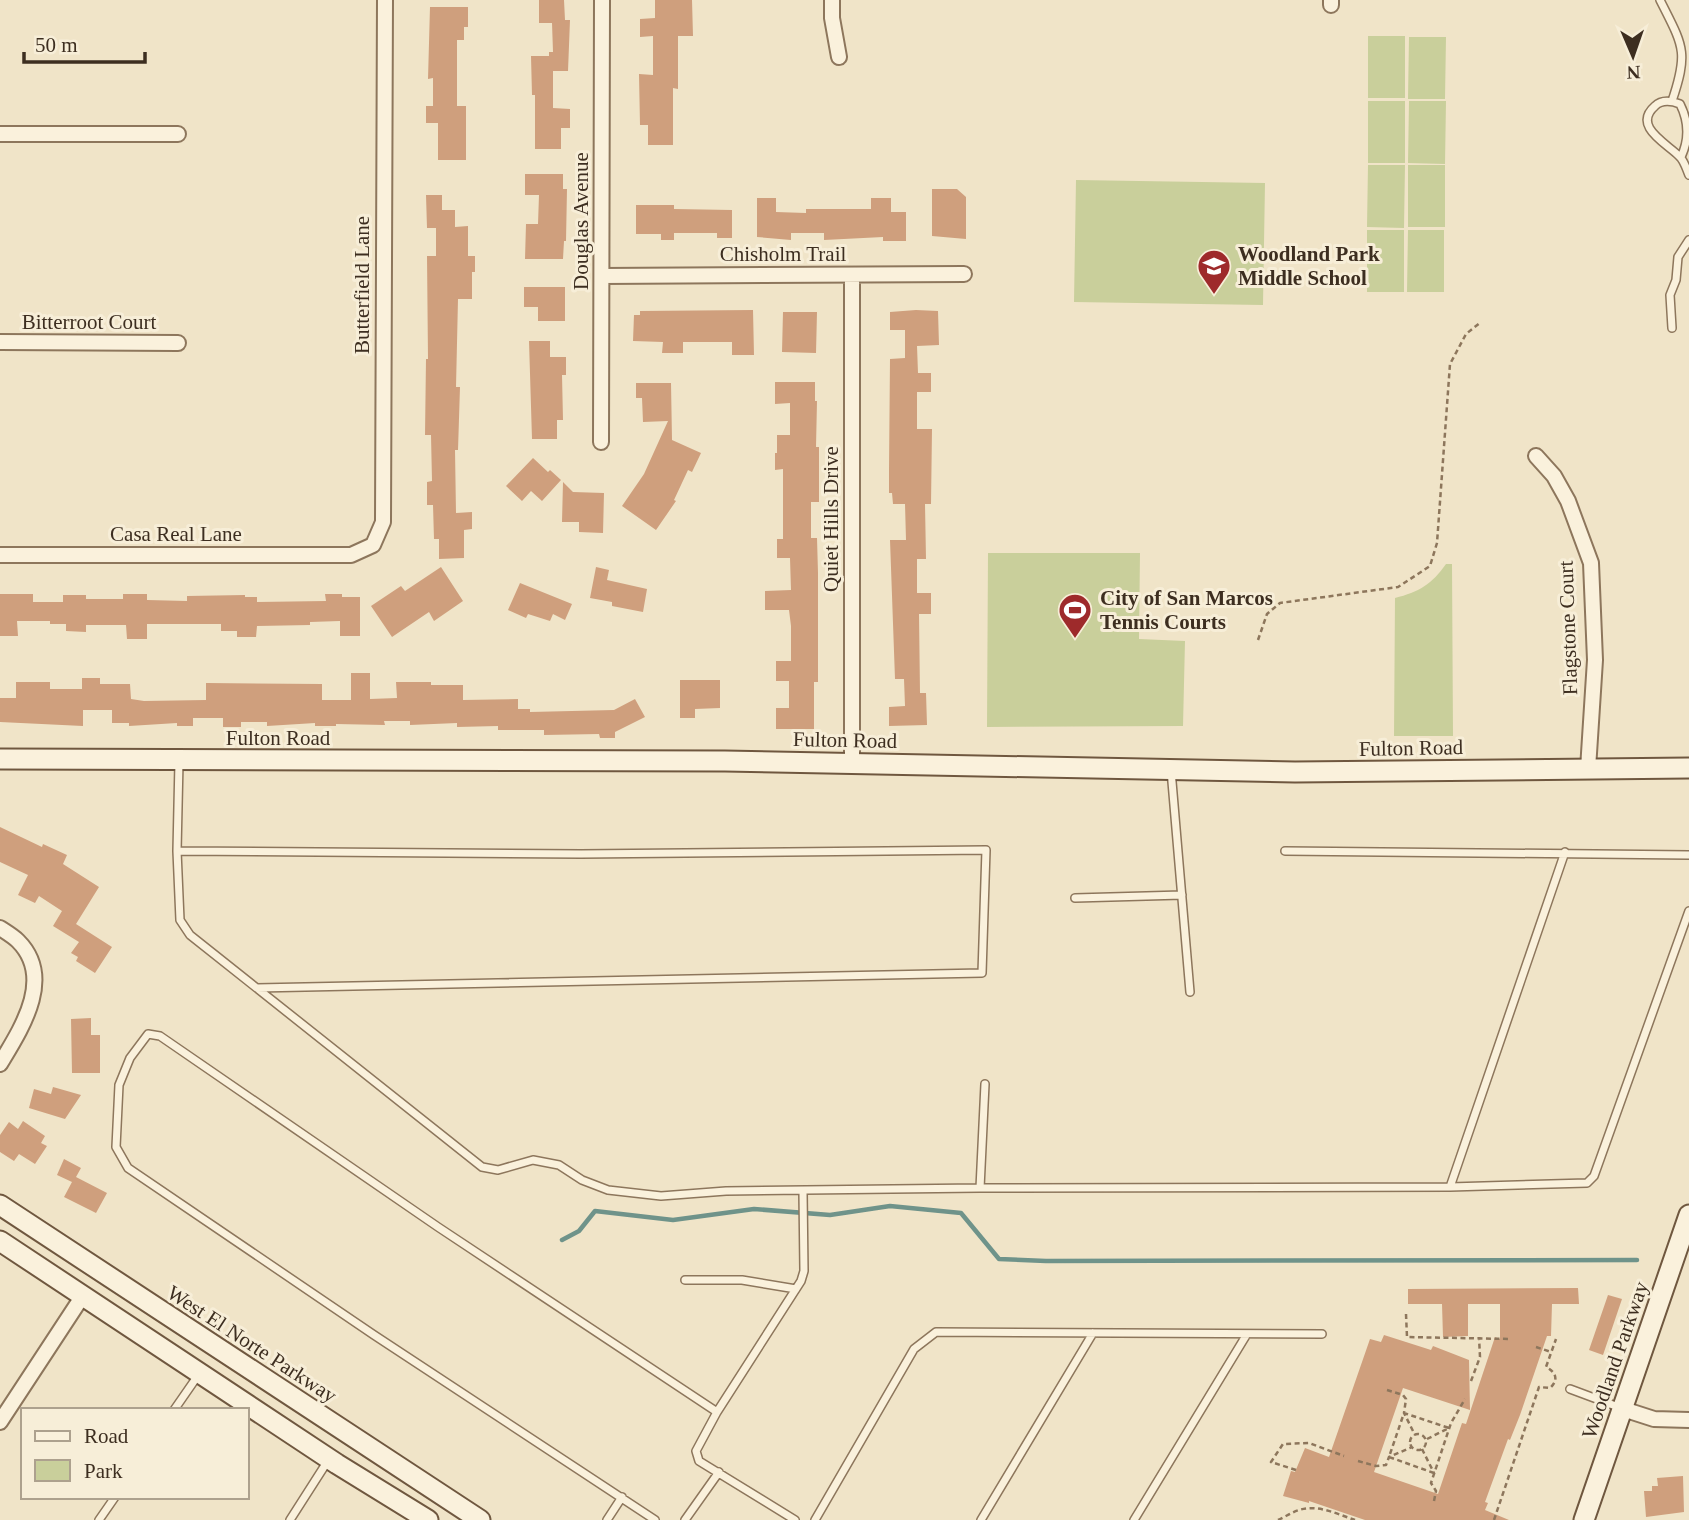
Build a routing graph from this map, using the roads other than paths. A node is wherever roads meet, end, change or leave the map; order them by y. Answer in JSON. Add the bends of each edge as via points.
{"nodes":[{"id":1,"x":385,"y":0,"type":"edge"},
{"id":2,"x":602,"y":0,"type":"edge"},
{"id":3,"x":832,"y":0,"type":"edge"},
{"id":4,"x":1660,"y":0,"type":"edge"},
{"id":5,"x":839,"y":57,"type":"dead end"},
{"id":6,"x":1672,"y":101,"type":"junction"},
{"id":7,"x":0,"y":134,"type":"edge"},
{"id":8,"x":178,"y":134,"type":"dead end"},
{"id":9,"x":1681,"y":157,"type":"junction"},
{"id":10,"x":1689,"y":175,"type":"edge"},
{"id":11,"x":1689,"y":240,"type":"edge"},
{"id":12,"x":964,"y":274,"type":"dead end"},
{"id":13,"x":852,"y":275,"type":"junction"},
{"id":14,"x":602,"y":276,"type":"junction"},
{"id":15,"x":1672,"y":328,"type":"dead end"},
{"id":16,"x":0,"y":342,"type":"edge"},
{"id":17,"x":178,"y":343,"type":"dead end"},
{"id":18,"x":601,"y":442,"type":"dead end"},
{"id":19,"x":1536,"y":456,"type":"dead end"},
{"id":20,"x":0,"y":555,"type":"edge"},
{"id":21,"x":351,"y":555,"type":"joint"},
{"id":22,"x":0,"y":759,"type":"edge"},
{"id":23,"x":179,"y":761,"type":"junction"},
{"id":24,"x":852,"y":763,"type":"junction"},
{"id":25,"x":1689,"y":768,"type":"edge"},
{"id":26,"x":1171,"y":769,"type":"junction"},
{"id":27,"x":1588,"y":769,"type":"junction"},
{"id":28,"x":177,"y":851,"type":"junction"},
{"id":29,"x":1285,"y":851,"type":"dead end"},
{"id":30,"x":1565,"y":852,"type":"junction"},
{"id":31,"x":1689,"y":855,"type":"edge"},
{"id":32,"x":1182,"y":895,"type":"junction"},
{"id":33,"x":1075,"y":898,"type":"dead end"},
{"id":34,"x":1689,"y":911,"type":"edge"},
{"id":35,"x":0,"y":929,"type":"edge"},
{"id":36,"x":257,"y":988,"type":"junction"},
{"id":37,"x":1190,"y":992,"type":"dead end"},
{"id":38,"x":0,"y":1064,"type":"edge"},
{"id":39,"x":985,"y":1084,"type":"dead end"},
{"id":40,"x":1450,"y":1187,"type":"junction"},
{"id":41,"x":981,"y":1188,"type":"junction"},
{"id":42,"x":803,"y":1192,"type":"junction"},
{"id":43,"x":0,"y":1205,"type":"edge"},
{"id":44,"x":1689,"y":1214,"type":"edge"},
{"id":45,"x":0,"y":1241,"type":"edge"},
{"id":46,"x":685,"y":1280,"type":"dead end"},
{"id":47,"x":796,"y":1289,"type":"junction"},
{"id":48,"x":82,"y":1297,"type":"junction"},
{"id":49,"x":1093,"y":1333,"type":"junction"},
{"id":50,"x":1247,"y":1334,"type":"junction"},
{"id":51,"x":1322,"y":1334,"type":"dead end"},
{"id":52,"x":200,"y":1373,"type":"junction"},
{"id":53,"x":1570,"y":1389,"type":"dead end"},
{"id":54,"x":175,"y":1408,"type":"edge"},
{"id":55,"x":1623,"y":1409,"type":"junction"},
{"id":56,"x":717,"y":1412,"type":"junction"},
{"id":57,"x":1689,"y":1420,"type":"edge"},
{"id":58,"x":0,"y":1422,"type":"edge"},
{"id":59,"x":329,"y":1458,"type":"junction"},
{"id":60,"x":719,"y":1472,"type":"junction"},
{"id":61,"x":622,"y":1497,"type":"junction"},
{"id":62,"x":114,"y":1499,"type":"edge"},
{"id":63,"x":99,"y":1520,"type":"edge"},
{"id":64,"x":290,"y":1520,"type":"edge"},
{"id":65,"x":428,"y":1520,"type":"edge"},
{"id":66,"x":480,"y":1520,"type":"edge"},
{"id":67,"x":607,"y":1520,"type":"edge"},
{"id":68,"x":655,"y":1520,"type":"edge"},
{"id":69,"x":685,"y":1520,"type":"edge"},
{"id":70,"x":795,"y":1520,"type":"edge"},
{"id":71,"x":815,"y":1520,"type":"edge"},
{"id":72,"x":981,"y":1520,"type":"edge"},
{"id":73,"x":1134,"y":1520,"type":"edge"},
{"id":74,"x":1584,"y":1520,"type":"edge"}],
"edges":[{"from":1,"to":21,"type":"street","name":"Butterfield Lane","via":[[383,522],[373,545]]},
{"from":2,"to":14,"type":"street","name":"Douglas Avenue"},
{"from":3,"to":5,"type":"street"},
{"from":4,"to":6,"type":"lane","via":[[1685,56],[1683,76]]},
{"from":6,"to":9,"type":"lane","via":[[1680,104],[1688,125],[1688,147]]},
{"from":6,"to":9,"type":"lane","via":[[1658,103],[1649,112],[1648,125]]},
{"from":7,"to":8,"type":"street"},
{"from":9,"to":10,"type":"lane"},
{"from":11,"to":15,"type":"lane","via":[[1678,257],[1671,295]]},
{"from":12,"to":13,"type":"street","name":"Chisholm Trail"},
{"from":13,"to":14,"type":"street","name":"Chisholm Trail"},
{"from":13,"to":24,"type":"street","name":"Quiet Hills Drive"},
{"from":14,"to":18,"type":"street","name":"Douglas Avenue"},
{"from":16,"to":17,"type":"street","name":"Bitterroot Court"},
{"from":19,"to":27,"type":"street","name":"Flagstone Court","via":[[1568,501],[1591,563],[1595,660]]},
{"from":20,"to":21,"type":"street","name":"Casa Real Lane"},
{"from":22,"to":23,"type":"street","name":"Fulton Road"},
{"from":23,"to":24,"type":"street","name":"Fulton Road"},
{"from":23,"to":28,"type":"lane"},
{"from":24,"to":26,"type":"street","name":"Fulton Road"},
{"from":25,"to":27,"type":"street","name":"Fulton Road"},
{"from":26,"to":27,"type":"street","name":"Fulton Road"},
{"from":26,"to":32,"type":"lane"},
{"from":28,"to":36,"type":"lane","via":[[180,920],[190,935]]},
{"from":28,"to":36,"type":"lane","via":[[595,854],[986,850],[982,973]]},
{"from":29,"to":30,"type":"lane"},
{"from":30,"to":31,"type":"lane"},
{"from":30,"to":40,"type":"lane"},
{"from":32,"to":33,"type":"lane"},
{"from":32,"to":37,"type":"lane"},
{"from":34,"to":40,"type":"lane","via":[[1594,1175],[1587,1183]]},
{"from":35,"to":38,"type":"street","via":[[18,941],[33,964],[34,996]]},
{"from":36,"to":42,"type":"lane","via":[[482,1167],[498,1170],[533,1160],[559,1165],[608,1191],[661,1196]]},
{"from":39,"to":41,"type":"lane"},
{"from":40,"to":41,"type":"lane"},
{"from":41,"to":42,"type":"lane"},
{"from":42,"to":47,"type":"lane","via":[[804,1271]]},
{"from":43,"to":66,"type":"street","name":"West El Norte Parkway"},
{"from":44,"to":55,"type":"street","name":"Woodland Parkway"},
{"from":45,"to":48,"type":"street"},
{"from":46,"to":47,"type":"lane","via":[[742,1280]]},
{"from":47,"to":56,"type":"lane"},
{"from":48,"to":52,"type":"street"},
{"from":48,"to":58,"type":"street"},
{"from":49,"to":50,"type":"lane"},
{"from":49,"to":71,"type":"lane","via":[[936,1332],[914,1349]]},
{"from":49,"to":72,"type":"lane"},
{"from":50,"to":51,"type":"lane"},
{"from":50,"to":73,"type":"lane"},
{"from":52,"to":54,"type":"lane"},
{"from":52,"to":59,"type":"street"},
{"from":53,"to":55,"type":"lane"},
{"from":55,"to":57,"type":"street","via":[[1654,1419]]},
{"from":55,"to":74,"type":"street","name":"Woodland Parkway"},
{"from":56,"to":60,"type":"lane","via":[[696,1451],[699,1461]]},
{"from":56,"to":61,"type":"lane","via":[[160,1036],[148,1034],[130,1058],[119,1085],[116,1147],[128,1168]]},
{"from":59,"to":64,"type":"lane"},
{"from":59,"to":65,"type":"street"},
{"from":60,"to":69,"type":"lane"},
{"from":60,"to":70,"type":"lane"},
{"from":61,"to":67,"type":"lane"},
{"from":61,"to":68,"type":"lane"},
{"from":62,"to":63,"type":"lane"}]}
